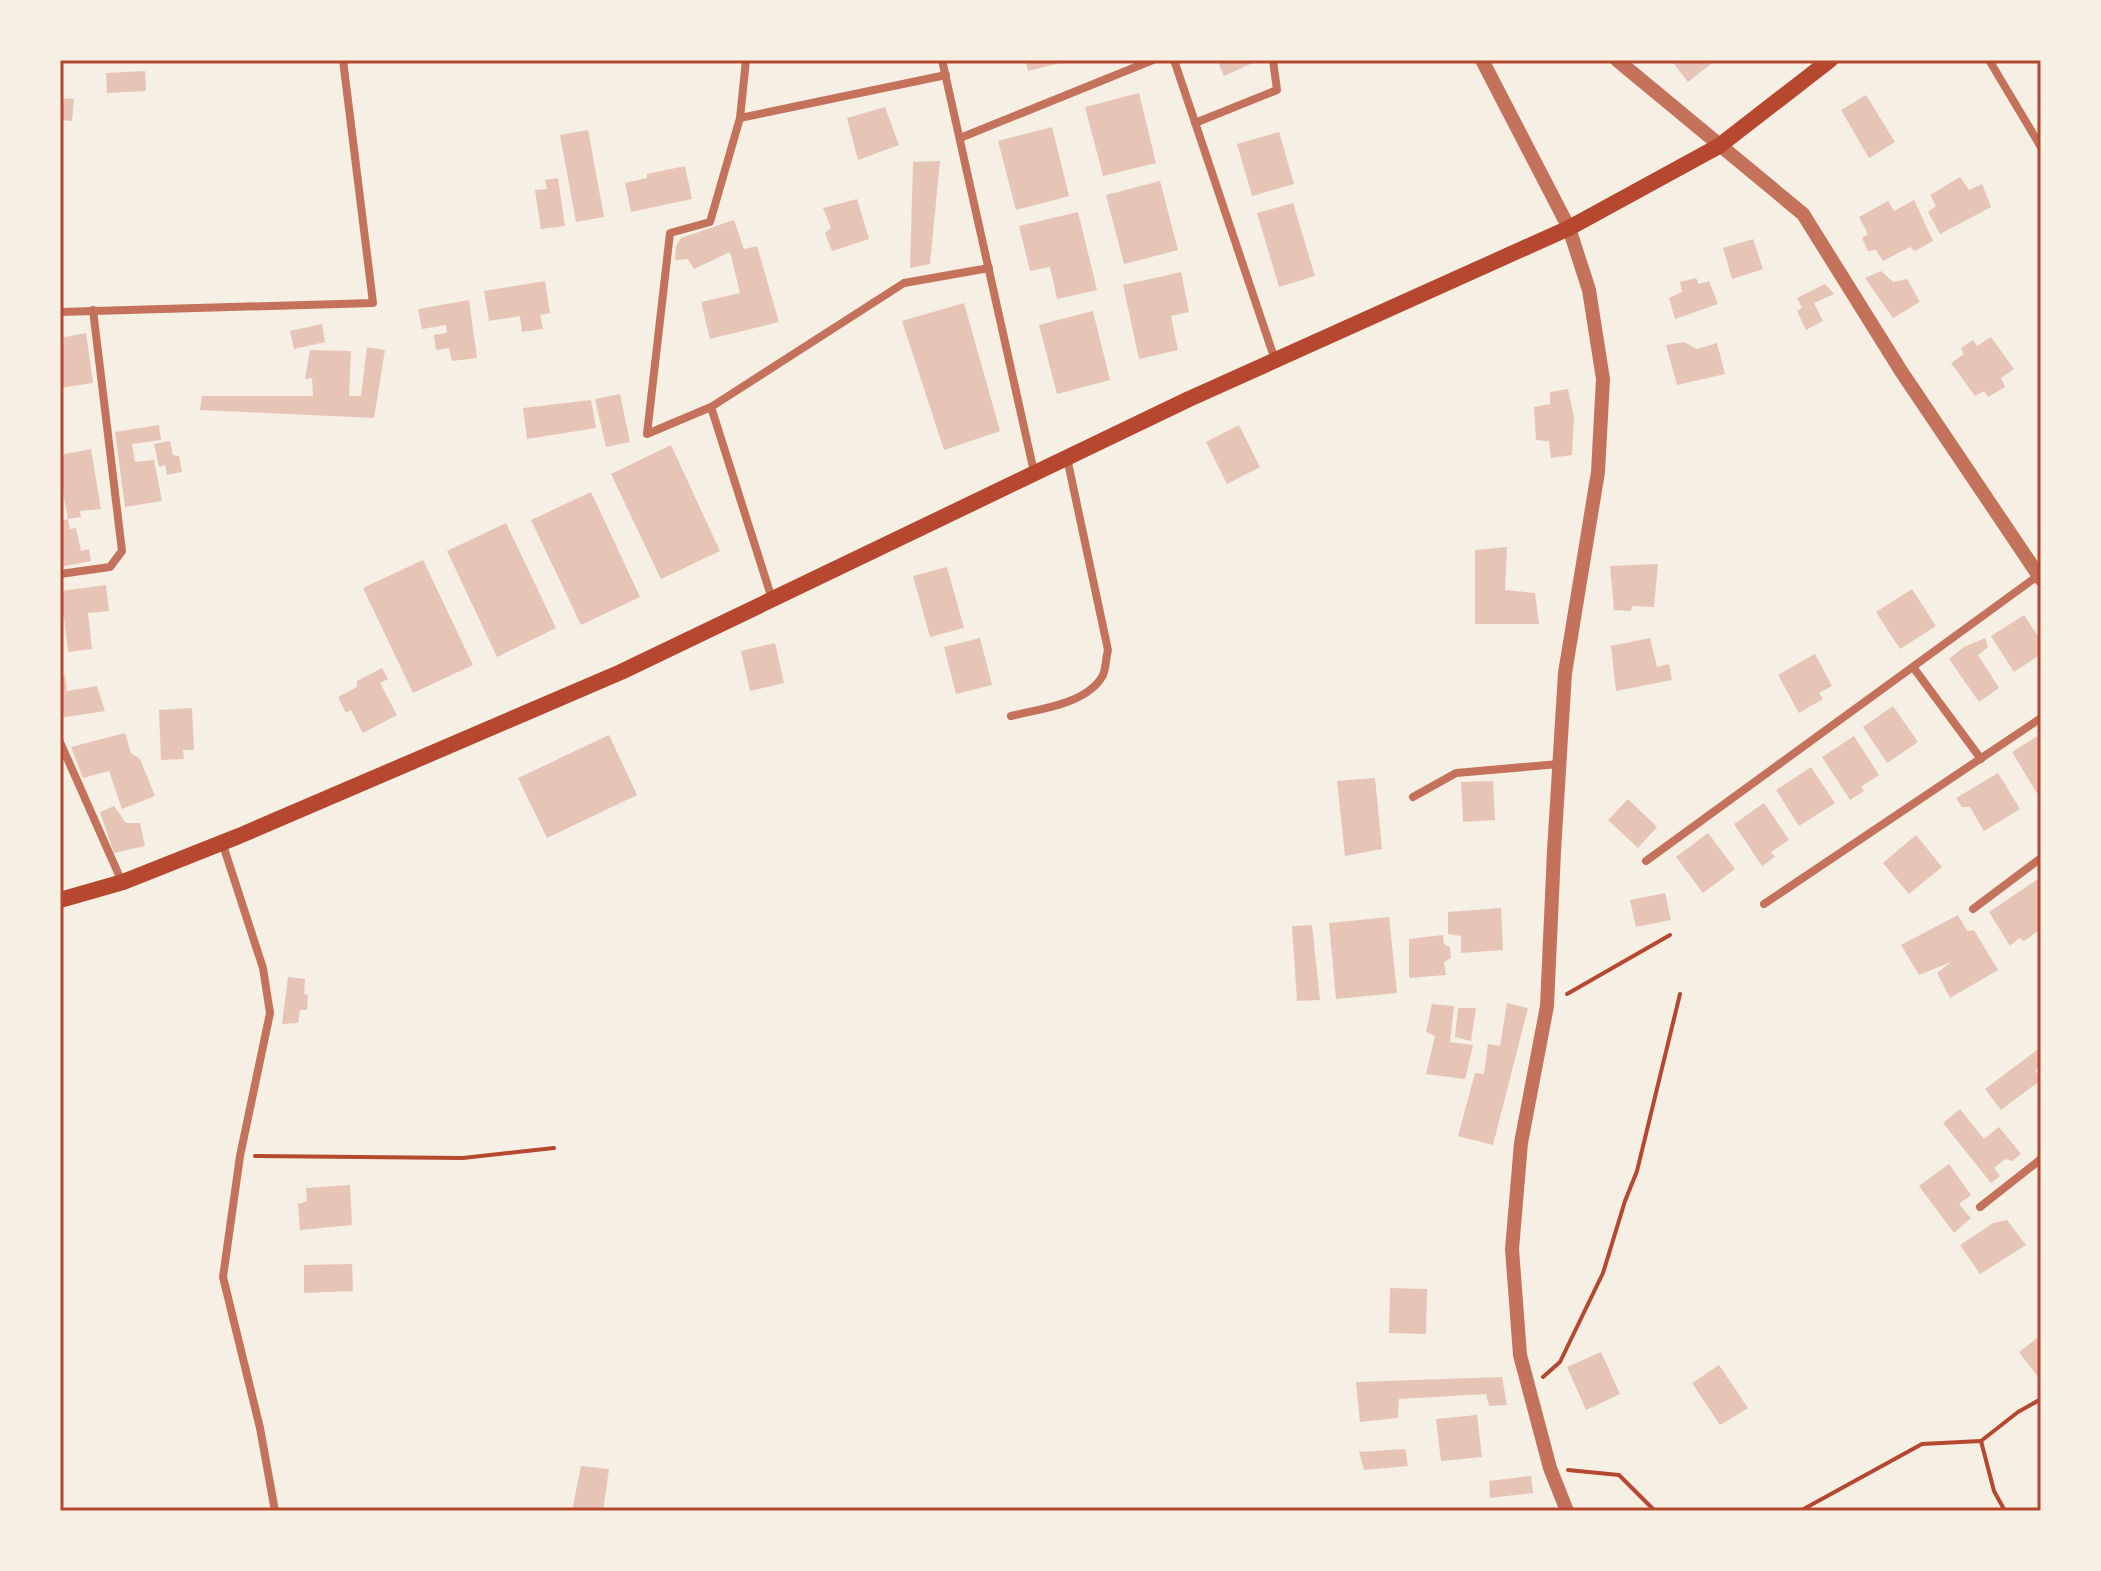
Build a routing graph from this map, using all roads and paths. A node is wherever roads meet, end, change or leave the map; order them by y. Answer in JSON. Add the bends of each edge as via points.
{"nodes":[{"id":1,"x":343,"y":60,"type":"edge"},
{"id":2,"x":746,"y":60,"type":"edge"},
{"id":3,"x":942,"y":60,"type":"edge"},
{"id":4,"x":1153,"y":60,"type":"edge"},
{"id":5,"x":1174,"y":60,"type":"edge"},
{"id":6,"x":1273,"y":60,"type":"edge"},
{"id":7,"x":1482,"y":60,"type":"edge"},
{"id":8,"x":1617,"y":60,"type":"edge"},
{"id":9,"x":1830,"y":60,"type":"edge"},
{"id":10,"x":1989,"y":60,"type":"edge"},
{"id":11,"x":946,"y":75,"type":"junction"},
{"id":12,"x":740,"y":118,"type":"junction"},
{"id":13,"x":1195,"y":123,"type":"junction"},
{"id":14,"x":960,"y":138,"type":"junction"},
{"id":15,"x":1719,"y":146,"type":"junction"},
{"id":16,"x":2041,"y":147,"type":"edge"},
{"id":17,"x":1569,"y":228,"type":"junction"},
{"id":18,"x":989,"y":268,"type":"junction"},
{"id":19,"x":93,"y":310,"type":"junction"},
{"id":20,"x":60,"y":312,"type":"edge"},
{"id":21,"x":1275,"y":360,"type":"junction"},
{"id":22,"x":711,"y":407,"type":"junction"},
{"id":23,"x":1067,"y":457,"type":"junction"},
{"id":24,"x":1034,"y":473,"type":"junction"},
{"id":25,"x":60,"y":574,"type":"edge"},
{"id":26,"x":2040,"y":577,"type":"edge"},
{"id":27,"x":772,"y":599,"type":"junction"},
{"id":28,"x":1913,"y":667,"type":"junction"},
{"id":29,"x":1011,"y":716,"type":"dead end"},
{"id":30,"x":2041,"y":718,"type":"edge"},
{"id":31,"x":60,"y":742,"type":"edge"},
{"id":32,"x":1981,"y":759,"type":"junction"},
{"id":33,"x":1559,"y":764,"type":"junction"},
{"id":34,"x":1413,"y":797,"type":"dead end"},
{"id":35,"x":222,"y":842,"type":"junction"},
{"id":36,"x":2041,"y":858,"type":"edge"},
{"id":37,"x":1646,"y":861,"type":"dead end"},
{"id":38,"x":123,"y":882,"type":"junction"},
{"id":39,"x":60,"y":900,"type":"edge"},
{"id":40,"x":1764,"y":904,"type":"dead end"},
{"id":41,"x":1973,"y":909,"type":"dead end"},
{"id":42,"x":1670,"y":935,"type":"dead end"},
{"id":43,"x":1680,"y":994,"type":"dead end"},
{"id":44,"x":1547,"y":1006,"type":"junction"},
{"id":45,"x":554,"y":1148,"type":"dead end"},
{"id":46,"x":240,"y":1156,"type":"junction"},
{"id":47,"x":2041,"y":1159,"type":"edge"},
{"id":48,"x":1980,"y":1207,"type":"dead end"},
{"id":49,"x":1529,"y":1390,"type":"junction"},
{"id":50,"x":2041,"y":1399,"type":"edge"},
{"id":51,"x":1981,"y":1441,"type":"junction"},
{"id":52,"x":1550,"y":1468,"type":"junction"},
{"id":53,"x":275,"y":1511,"type":"edge"},
{"id":54,"x":1567,"y":1511,"type":"edge"},
{"id":55,"x":1655,"y":1511,"type":"edge"},
{"id":56,"x":1800,"y":1511,"type":"edge"},
{"id":57,"x":2005,"y":1511,"type":"edge"}],
"edges":[{"from":1,"to":19,"type":"street","via":[[373,303]]},
{"from":2,"to":12,"type":"street"},
{"from":3,"to":11,"type":"street"},
{"from":4,"to":14,"type":"street"},
{"from":5,"to":13,"type":"street"},
{"from":6,"to":13,"type":"street","via":[[1277,90]]},
{"from":7,"to":17,"type":"street"},
{"from":8,"to":15,"type":"street"},
{"from":9,"to":15,"type":"main road"},
{"from":10,"to":16,"type":"street"},
{"from":11,"to":12,"type":"street"},
{"from":11,"to":14,"type":"street"},
{"from":12,"to":22,"type":"street","via":[[710,222],[670,233],[647,434]]},
{"from":13,"to":21,"type":"street"},
{"from":14,"to":18,"type":"street"},
{"from":15,"to":17,"type":"main road"},
{"from":15,"to":26,"type":"street","via":[[1803,214]]},
{"from":17,"to":21,"type":"main road"},
{"from":17,"to":33,"type":"street","via":[[1589,290],[1603,379],[1598,472],[1565,673]]},
{"from":18,"to":22,"type":"street","via":[[904,283]]},
{"from":18,"to":24,"type":"street"},
{"from":19,"to":20,"type":"street"},
{"from":19,"to":25,"type":"street","via":[[122,551],[110,567]]},
{"from":21,"to":23,"type":"main road"},
{"from":22,"to":27,"type":"street"},
{"from":23,"to":24,"type":"main road"},
{"from":23,"to":29,"type":"street","via":[[1108,650],[1103,675],[1086,693]]},
{"from":24,"to":27,"type":"main road"},
{"from":26,"to":28,"type":"street"},
{"from":27,"to":35,"type":"main road","via":[[621,672]]},
{"from":28,"to":32,"type":"street"},
{"from":28,"to":37,"type":"street"},
{"from":30,"to":32,"type":"street"},
{"from":31,"to":38,"type":"street"},
{"from":32,"to":40,"type":"street"},
{"from":33,"to":34,"type":"street","via":[[1456,773]]},
{"from":33,"to":44,"type":"street"},
{"from":35,"to":38,"type":"main road"},
{"from":35,"to":46,"type":"street","via":[[263,968],[270,1013]]},
{"from":36,"to":41,"type":"street"},
{"from":38,"to":39,"type":"main road"},
{"from":42,"to":44,"type":"path"},
{"from":43,"to":49,"type":"path","via":[[1637,1171],[1603,1273],[1560,1362]]},
{"from":44,"to":49,"type":"street","via":[[1521,1143],[1512,1249],[1520,1355]]},
{"from":45,"to":46,"type":"path","via":[[463,1158]]},
{"from":46,"to":53,"type":"street","via":[[223,1277]]},
{"from":47,"to":48,"type":"street"},
{"from":49,"to":52,"type":"street"},
{"from":50,"to":51,"type":"path"},
{"from":51,"to":56,"type":"path","via":[[1922,1444]]},
{"from":51,"to":57,"type":"path"},
{"from":52,"to":54,"type":"street"},
{"from":52,"to":55,"type":"path","via":[[1619,1475]]}]}
